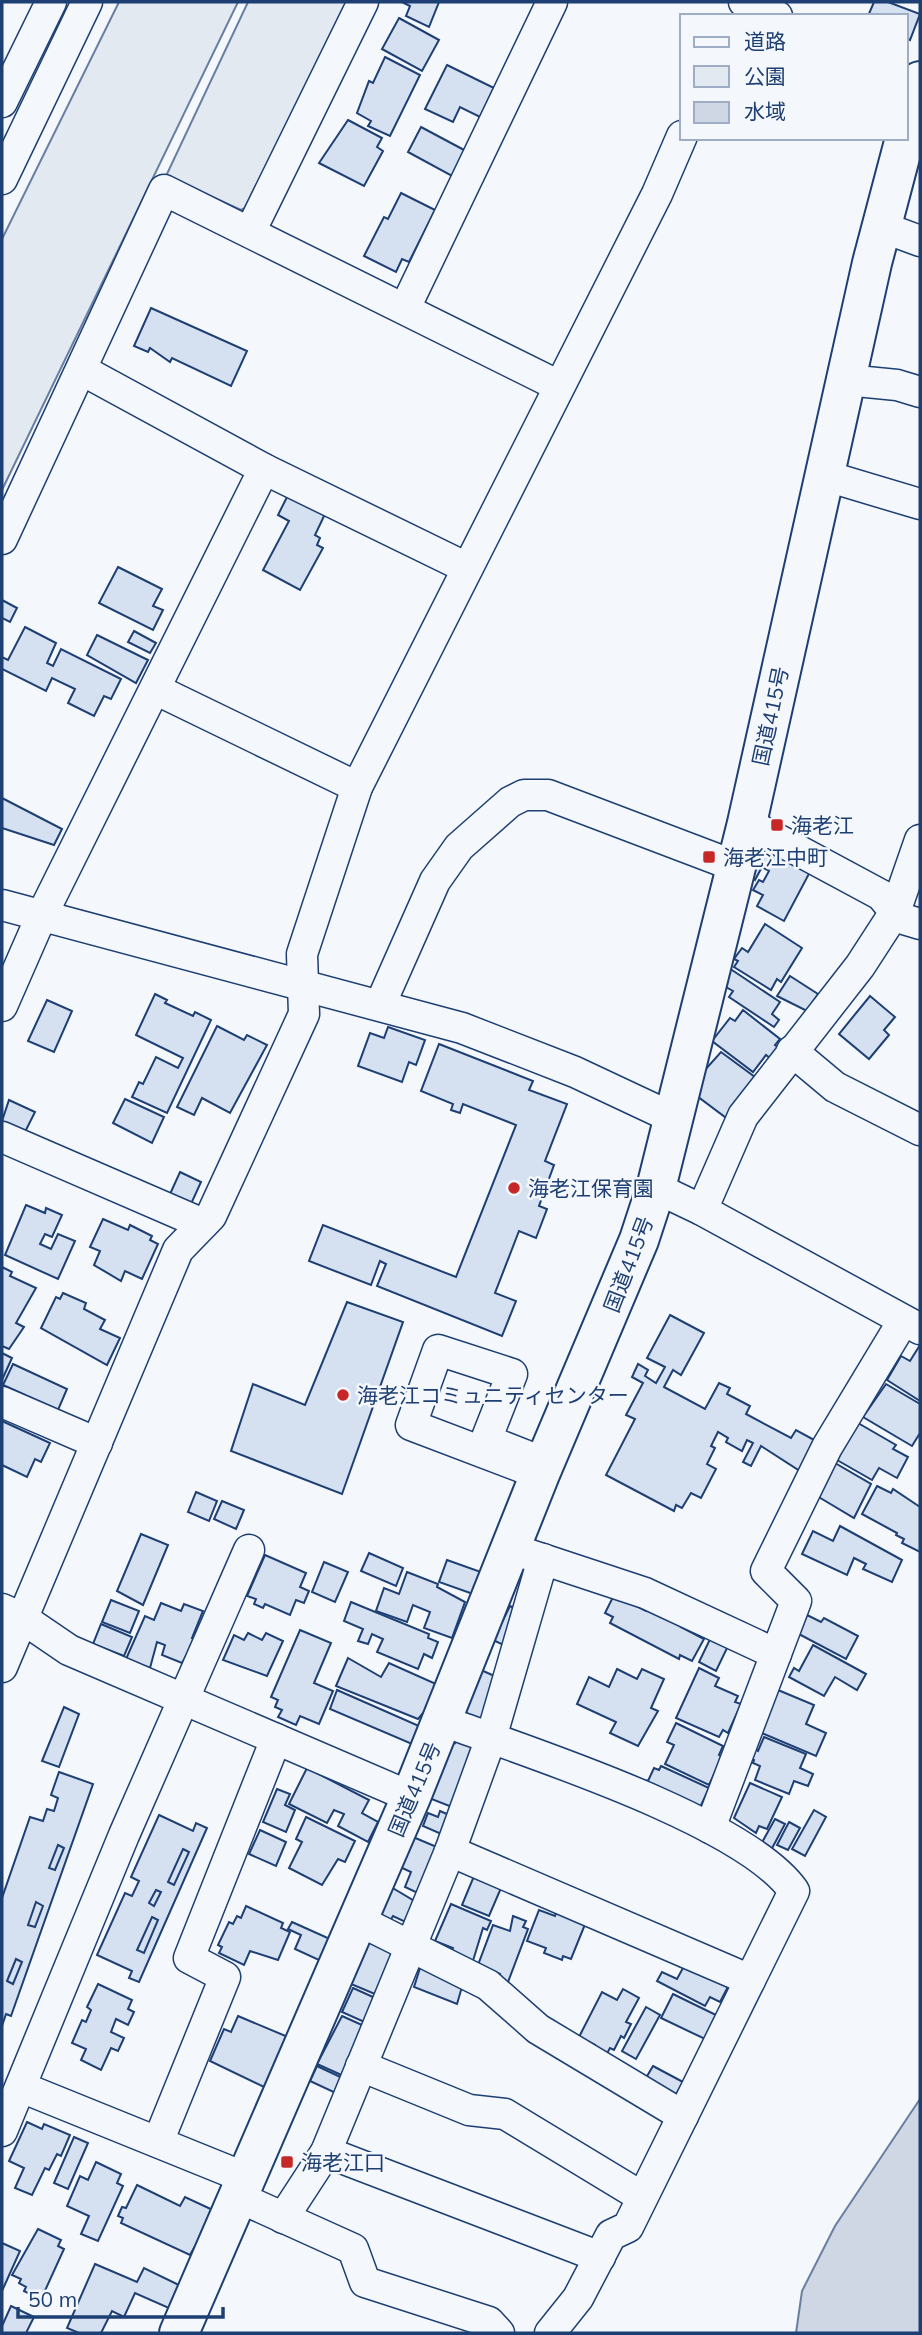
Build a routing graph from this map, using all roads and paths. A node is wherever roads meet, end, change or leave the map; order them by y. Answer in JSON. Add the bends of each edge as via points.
{"nodes":[{"id":1,"x":51,"y":2,"type":"edge"},
{"id":2,"x":88,"y":2,"type":"edge"},
{"id":3,"x":363,"y":2,"type":"edge"},
{"id":4,"x":552,"y":2,"type":"edge"},
{"id":5,"x":920,"y":82,"type":"edge"},
{"id":6,"x":2,"y":102,"type":"edge"},
{"id":7,"x":908,"y":128,"type":"edge"},
{"id":8,"x":680,"y":140,"type":"edge"},
{"id":9,"x":905,"y":140,"type":"edge"},
{"id":10,"x":2,"y":179,"type":"edge"},
{"id":11,"x":882,"y":228,"type":"junction"},
{"id":12,"x":250,"y":232,"type":"junction"},
{"id":13,"x":920,"y":242,"type":"edge"},
{"id":14,"x":405,"y":308,"type":"junction"},
{"id":15,"x":82,"y":370,"type":"junction"},
{"id":16,"x":846,"y":380,"type":"junction"},
{"id":17,"x":557,"y":385,"type":"junction"},
{"id":18,"x":920,"y":392,"type":"edge"},
{"id":19,"x":264,"y":469,"type":"junction"},
{"id":20,"x":823,"y":475,"type":"junction"},
{"id":21,"x":920,"y":504,"type":"edge"},
{"id":22,"x":2,"y":539,"type":"edge"},
{"id":23,"x":465,"y":567,"type":"junction"},
{"id":24,"x":157,"y":690,"type":"junction"},
{"id":25,"x":356,"y":787,"type":"junction"},
{"id":26,"x":747,"y":823,"type":"junction"},
{"id":27,"x":920,"y":840,"type":"edge"},
{"id":28,"x":734,"y":866,"type":"junction"},
{"id":29,"x":2,"y":905,"type":"edge"},
{"id":30,"x":41,"y":917,"type":"junction"},
{"id":31,"x":908,"y":918,"type":"edge"},
{"id":32,"x":304,"y":985,"type":"junction"},
{"id":33,"x":380,"y":1005,"type":"junction"},
{"id":34,"x":2,"y":1006,"type":"edge"},
{"id":35,"x":792,"y":1051,"type":"junction"},
{"id":36,"x":673,"y":1118,"type":"junction"},
{"id":37,"x":920,"y":1130,"type":"edge"},
{"id":38,"x":2,"y":1137,"type":"edge"},
{"id":39,"x":656,"y":1188,"type":"junction"},
{"id":40,"x":702,"y":1210,"type":"junction"},
{"id":41,"x":203,"y":1224,"type":"junction"},
{"id":42,"x":912,"y":1325,"type":"edge"},
{"id":43,"x":2,"y":1402,"type":"edge"},
{"id":44,"x":97,"y":1443,"type":"junction"},
{"id":45,"x":543,"y":1469,"type":"junction"},
{"id":46,"x":249,"y":1550,"type":"dead end"},
{"id":47,"x":527,"y":1554,"type":"junction"},
{"id":48,"x":26,"y":1623,"type":"edge"},
{"id":49,"x":776,"y":1654,"type":"junction"},
{"id":50,"x":2,"y":1667,"type":"edge"},
{"id":51,"x":185,"y":1700,"type":"junction"},
{"id":52,"x":443,"y":1721,"type":"junction"},
{"id":53,"x":491,"y":1738,"type":"junction"},
{"id":54,"x":276,"y":1739,"type":"junction"},
{"id":55,"x":411,"y":1797,"type":"junction"},
{"id":56,"x":710,"y":1828,"type":"junction"},
{"id":57,"x":450,"y":1851,"type":"junction"},
{"id":58,"x":358,"y":1920,"type":"junction"},
{"id":59,"x":411,"y":1946,"type":"junction"},
{"id":60,"x":750,"y":1980,"type":"junction"},
{"id":61,"x":361,"y":2066,"type":"junction"},
{"id":62,"x":21,"y":2087,"type":"junction"},
{"id":63,"x":682,"y":2116,"type":"junction"},
{"id":64,"x":2,"y":2130,"type":"edge"},
{"id":65,"x":158,"y":2142,"type":"junction"},
{"id":66,"x":326,"y":2152,"type":"junction"},
{"id":67,"x":242,"y":2188,"type":"junction"},
{"id":68,"x":642,"y":2197,"type":"junction"},
{"id":69,"x":283,"y":2218,"type":"junction"},
{"id":70,"x":600,"y":2257,"type":"junction"},
{"id":71,"x":181,"y":2333,"type":"edge"},
{"id":72,"x":499,"y":2333,"type":"edge"},
{"id":73,"x":550,"y":2333,"type":"edge"}],
"edges":[{"from":1,"to":6,"type":"street"},
{"from":2,"to":10,"type":"street"},
{"from":3,"to":12,"type":"street"},
{"from":4,"to":14,"type":"street"},
{"from":5,"to":7,"type":"highway","name":"国道415号"},
{"from":8,"to":17,"type":"street"},
{"from":9,"to":11,"type":"highway","name":"国道415号"},
{"from":11,"to":13,"type":"street"},
{"from":11,"to":16,"type":"highway","name":"国道415号"},
{"from":12,"to":14,"type":"street"},
{"from":12,"to":15,"type":"street","via":[[164,190]]},
{"from":14,"to":17,"type":"street"},
{"from":15,"to":19,"type":"street"},
{"from":15,"to":22,"type":"street"},
{"from":16,"to":18,"type":"street"},
{"from":16,"to":20,"type":"highway","name":"国道415号"},
{"from":17,"to":23,"type":"street"},
{"from":19,"to":23,"type":"street"},
{"from":19,"to":24,"type":"street"},
{"from":20,"to":21,"type":"street"},
{"from":20,"to":26,"type":"highway","name":"国道415号"},
{"from":23,"to":25,"type":"street"},
{"from":24,"to":25,"type":"street"},
{"from":24,"to":30,"type":"street"},
{"from":25,"to":32,"type":"street","via":[[302,954]]},
{"from":26,"to":28,"type":"highway","name":"国道415号"},
{"from":26,"to":31,"type":"street","via":[[881,895]]},
{"from":27,"to":31,"type":"street"},
{"from":28,"to":33,"type":"street","via":[[548,795],[524,794],[459,847],[435,881]]},
{"from":28,"to":36,"type":"highway","name":"国道415号"},
{"from":29,"to":30,"type":"street"},
{"from":30,"to":32,"type":"street"},
{"from":30,"to":34,"type":"street"},
{"from":31,"to":35,"type":"street","via":[[860,966]]},
{"from":32,"to":33,"type":"street"},
{"from":32,"to":41,"type":"street","via":[[304,1014],[211,1216]]},
{"from":33,"to":36,"type":"street","via":[[462,1028]]},
{"from":35,"to":37,"type":"street","via":[[835,1087]]},
{"from":35,"to":40,"type":"street","via":[[743,1116]]},
{"from":36,"to":39,"type":"highway","name":"国道415号"},
{"from":38,"to":41,"type":"street"},
{"from":39,"to":40,"type":"street"},
{"from":39,"to":45,"type":"highway","name":"国道415号","via":[[639,1240]]},
{"from":40,"to":42,"type":"street"},
{"from":41,"to":44,"type":"street","via":[[178,1250]]},
{"from":42,"to":49,"type":"street","via":[[827,1447],[766,1571],[796,1601]]},
{"from":43,"to":44,"type":"street"},
{"from":44,"to":48,"type":"street"},
{"from":45,"to":45,"type":"street","via":[[411,1425],[438,1350],[512,1374],[486,1440]]},
{"from":45,"to":47,"type":"highway","name":"国道415号"},
{"from":46,"to":51,"type":"street"},
{"from":47,"to":49,"type":"street","via":[[645,1593]]},
{"from":47,"to":52,"type":"highway","name":"国道415号"},
{"from":47,"to":53,"type":"street"},
{"from":48,"to":50,"type":"street"},
{"from":48,"to":51,"type":"street","via":[[69,1650]]},
{"from":49,"to":56,"type":"street"},
{"from":51,"to":54,"type":"street"},
{"from":51,"to":62,"type":"street"},
{"from":52,"to":53,"type":"street"},
{"from":52,"to":55,"type":"highway","name":"国道415号"},
{"from":53,"to":56,"type":"street"},
{"from":53,"to":57,"type":"street"},
{"from":54,"to":55,"type":"street"},
{"from":54,"to":65,"type":"street","via":[[189,1958],[225,1976]]},
{"from":55,"to":58,"type":"highway","name":"国道415号"},
{"from":56,"to":60,"type":"street","via":[[781,1873],[794,1891]]},
{"from":57,"to":59,"type":"street"},
{"from":57,"to":60,"type":"street"},
{"from":58,"to":59,"type":"street"},
{"from":58,"to":67,"type":"highway","name":"国道415号"},
{"from":59,"to":61,"type":"street"},
{"from":59,"to":63,"type":"street","via":[[488,1985],[538,2029]]},
{"from":60,"to":63,"type":"street"},
{"from":61,"to":66,"type":"street"},
{"from":61,"to":68,"type":"street","via":[[468,2110],[506,2114]]},
{"from":62,"to":64,"type":"street"},
{"from":62,"to":65,"type":"street"},
{"from":63,"to":68,"type":"street"},
{"from":65,"to":67,"type":"street"},
{"from":66,"to":69,"type":"street"},
{"from":66,"to":70,"type":"street"},
{"from":67,"to":69,"type":"street"},
{"from":67,"to":71,"type":"highway","name":"国道415号"},
{"from":68,"to":70,"type":"street","via":[[628,2227],[611,2235]]},
{"from":69,"to":72,"type":"street","via":[[353,2249],[365,2282],[489,2322]]},
{"from":70,"to":73,"type":"street","via":[[578,2298]]}]}
